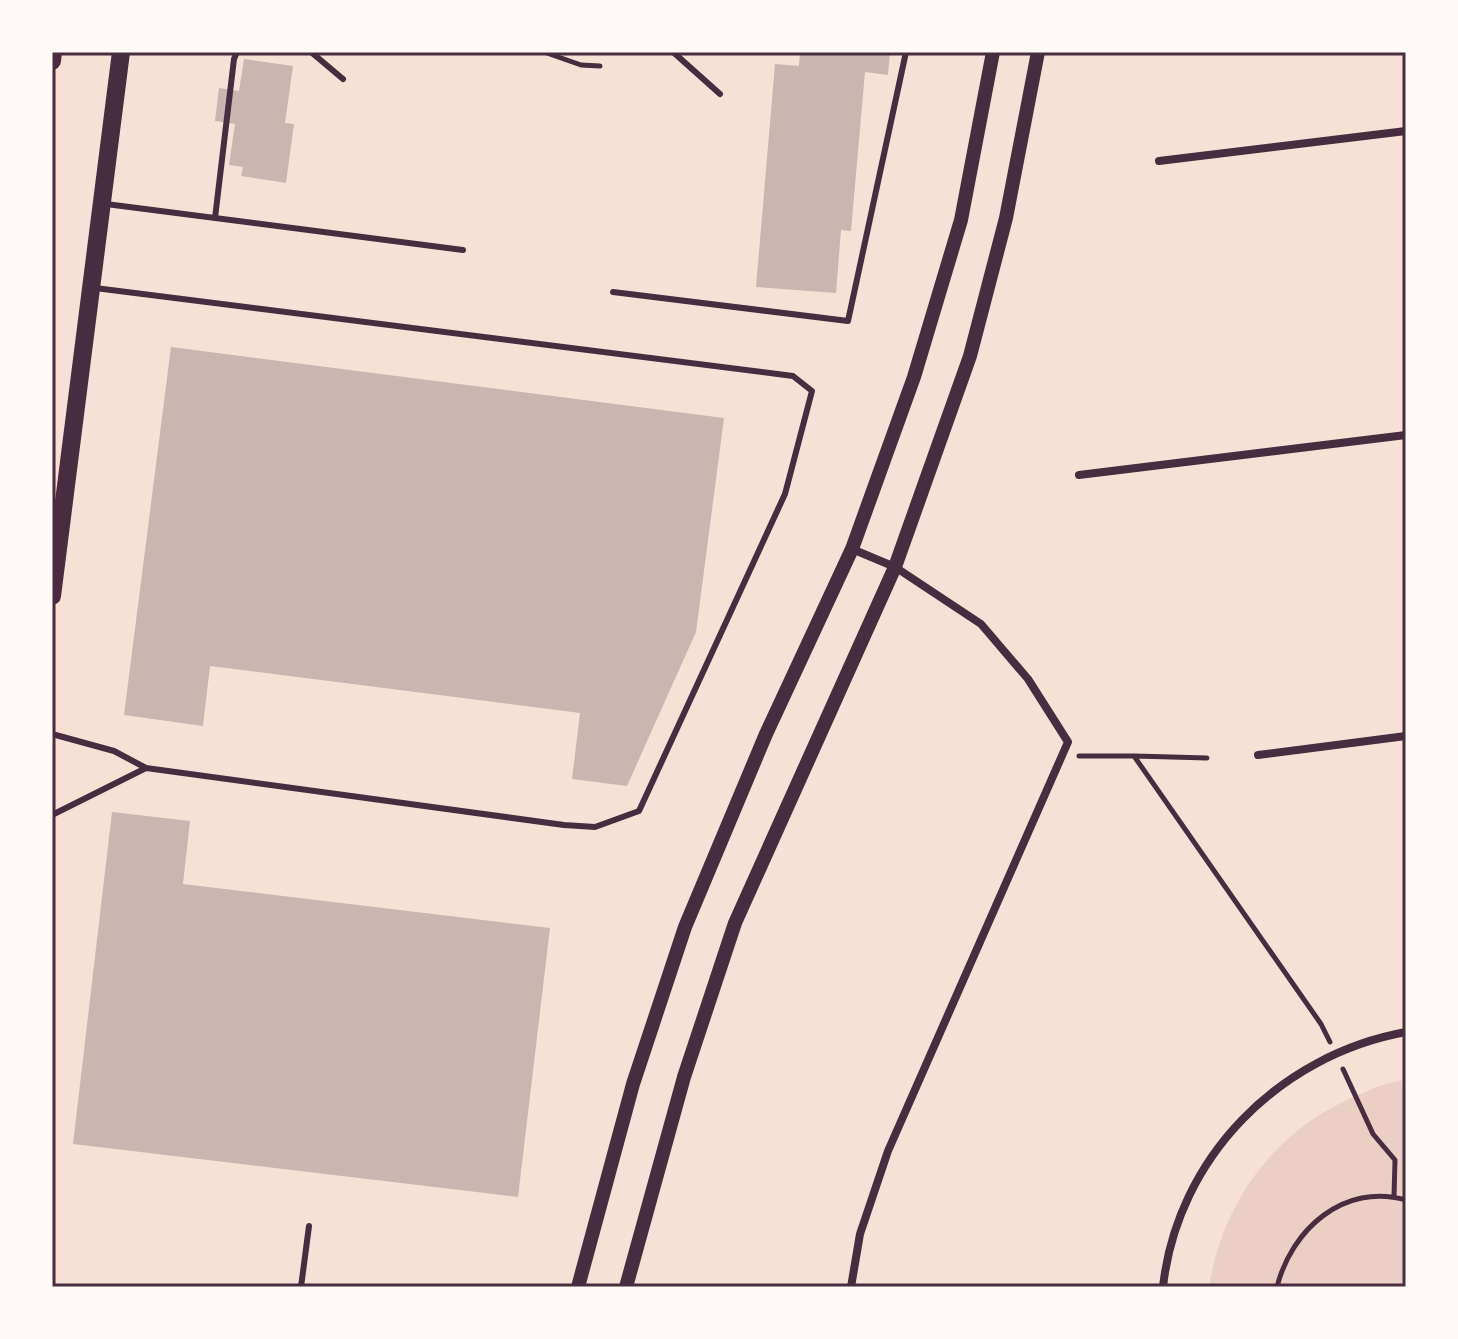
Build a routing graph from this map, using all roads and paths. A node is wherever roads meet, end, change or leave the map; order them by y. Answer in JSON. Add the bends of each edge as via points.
{"nodes":[{"id":1,"x":53,"y":52,"type":"edge"},
{"id":2,"x":121,"y":52,"type":"edge"},
{"id":3,"x":237,"y":52,"type":"edge"},
{"id":4,"x":311,"y":52,"type":"edge"},
{"id":5,"x":544,"y":52,"type":"edge"},
{"id":6,"x":673,"y":52,"type":"edge"},
{"id":7,"x":906,"y":52,"type":"edge"},
{"id":8,"x":993,"y":52,"type":"edge"},
{"id":9,"x":1038,"y":52,"type":"edge"},
{"id":10,"x":52,"y":61,"type":"edge"},
{"id":11,"x":600,"y":66,"type":"dead end"},
{"id":12,"x":343,"y":79,"type":"dead end"},
{"id":13,"x":720,"y":94,"type":"dead end"},
{"id":14,"x":1406,"y":131,"type":"edge"},
{"id":15,"x":1159,"y":161,"type":"dead end"},
{"id":16,"x":102,"y":203,"type":"junction"},
{"id":17,"x":215,"y":218,"type":"junction"},
{"id":18,"x":463,"y":250,"type":"dead end"},
{"id":19,"x":91,"y":288,"type":"junction"},
{"id":20,"x":613,"y":292,"type":"dead end"},
{"id":21,"x":1406,"y":435,"type":"edge"},
{"id":22,"x":1079,"y":475,"type":"dead end"},
{"id":23,"x":852,"y":549,"type":"junction"},
{"id":24,"x":895,"y":567,"type":"junction"},
{"id":25,"x":52,"y":596,"type":"edge"},
{"id":26,"x":52,"y":734,"type":"edge"},
{"id":27,"x":1406,"y":736,"type":"edge"},
{"id":28,"x":1258,"y":755,"type":"dead end"},
{"id":29,"x":1134,"y":756,"type":"junction"},
{"id":30,"x":1062,"y":757,"type":"junction"},
{"id":31,"x":1207,"y":758,"type":"dead end"},
{"id":32,"x":146,"y":768,"type":"junction"},
{"id":33,"x":52,"y":815,"type":"edge"},
{"id":34,"x":1321,"y":1024,"type":"dead end"},
{"id":35,"x":1406,"y":1032,"type":"edge"},
{"id":36,"x":1349,"y":1084,"type":"dead end"},
{"id":37,"x":1394,"y":1197,"type":"junction"},
{"id":38,"x":1406,"y":1200,"type":"edge"},
{"id":39,"x":309,"y":1226,"type":"dead end"},
{"id":40,"x":301,"y":1287,"type":"edge"},
{"id":41,"x":578,"y":1287,"type":"edge"},
{"id":42,"x":626,"y":1287,"type":"edge"},
{"id":43,"x":851,"y":1287,"type":"edge"},
{"id":44,"x":1163,"y":1287,"type":"edge"},
{"id":45,"x":1277,"y":1287,"type":"edge"}],
"edges":[{"from":1,"to":10,"type":"main road"},
{"from":2,"to":16,"type":"main road"},
{"from":3,"to":17,"type":"lane"},
{"from":4,"to":12,"type":"lane"},
{"from":5,"to":11,"type":"path"},
{"from":6,"to":13,"type":"lane"},
{"from":7,"to":20,"type":"lane","via":[[848,321]]},
{"from":8,"to":23,"type":"street","via":[[961,220],[914,377]]},
{"from":9,"to":24,"type":"street","via":[[990,287]]},
{"from":14,"to":15,"type":"street"},
{"from":16,"to":17,"type":"lane"},
{"from":16,"to":19,"type":"main road"},
{"from":17,"to":18,"type":"lane"},
{"from":19,"to":25,"type":"main road"},
{"from":19,"to":32,"type":"lane","via":[[793,376],[812,391],[785,494],[639,811],[595,827],[564,825]]},
{"from":21,"to":22,"type":"street"},
{"from":23,"to":24,"type":"street"},
{"from":23,"to":41,"type":"street","via":[[685,927],[633,1084]]},
{"from":24,"to":30,"type":"street","via":[[981,624],[1028,679],[1068,742]]},
{"from":24,"to":42,"type":"street","via":[[735,923],[684,1077]]},
{"from":26,"to":32,"type":"lane","via":[[114,751]]},
{"from":27,"to":28,"type":"street"},
{"from":29,"to":30,"type":"path"},
{"from":29,"to":31,"type":"path"},
{"from":29,"to":34,"type":"path"},
{"from":30,"to":43,"type":"street","via":[[888,1151],[860,1234]]},
{"from":32,"to":33,"type":"lane"},
{"from":35,"to":44,"type":"street","via":[[1349,1047],[1314,1064],[1244,1117],[1213,1154],[1184,1206]]},
{"from":36,"to":37,"type":"path","via":[[1373,1134],[1395,1160]]},
{"from":37,"to":38,"type":"path"},
{"from":37,"to":45,"type":"path","via":[[1350,1202],[1309,1225],[1282,1266]]},
{"from":39,"to":40,"type":"lane"}]}
